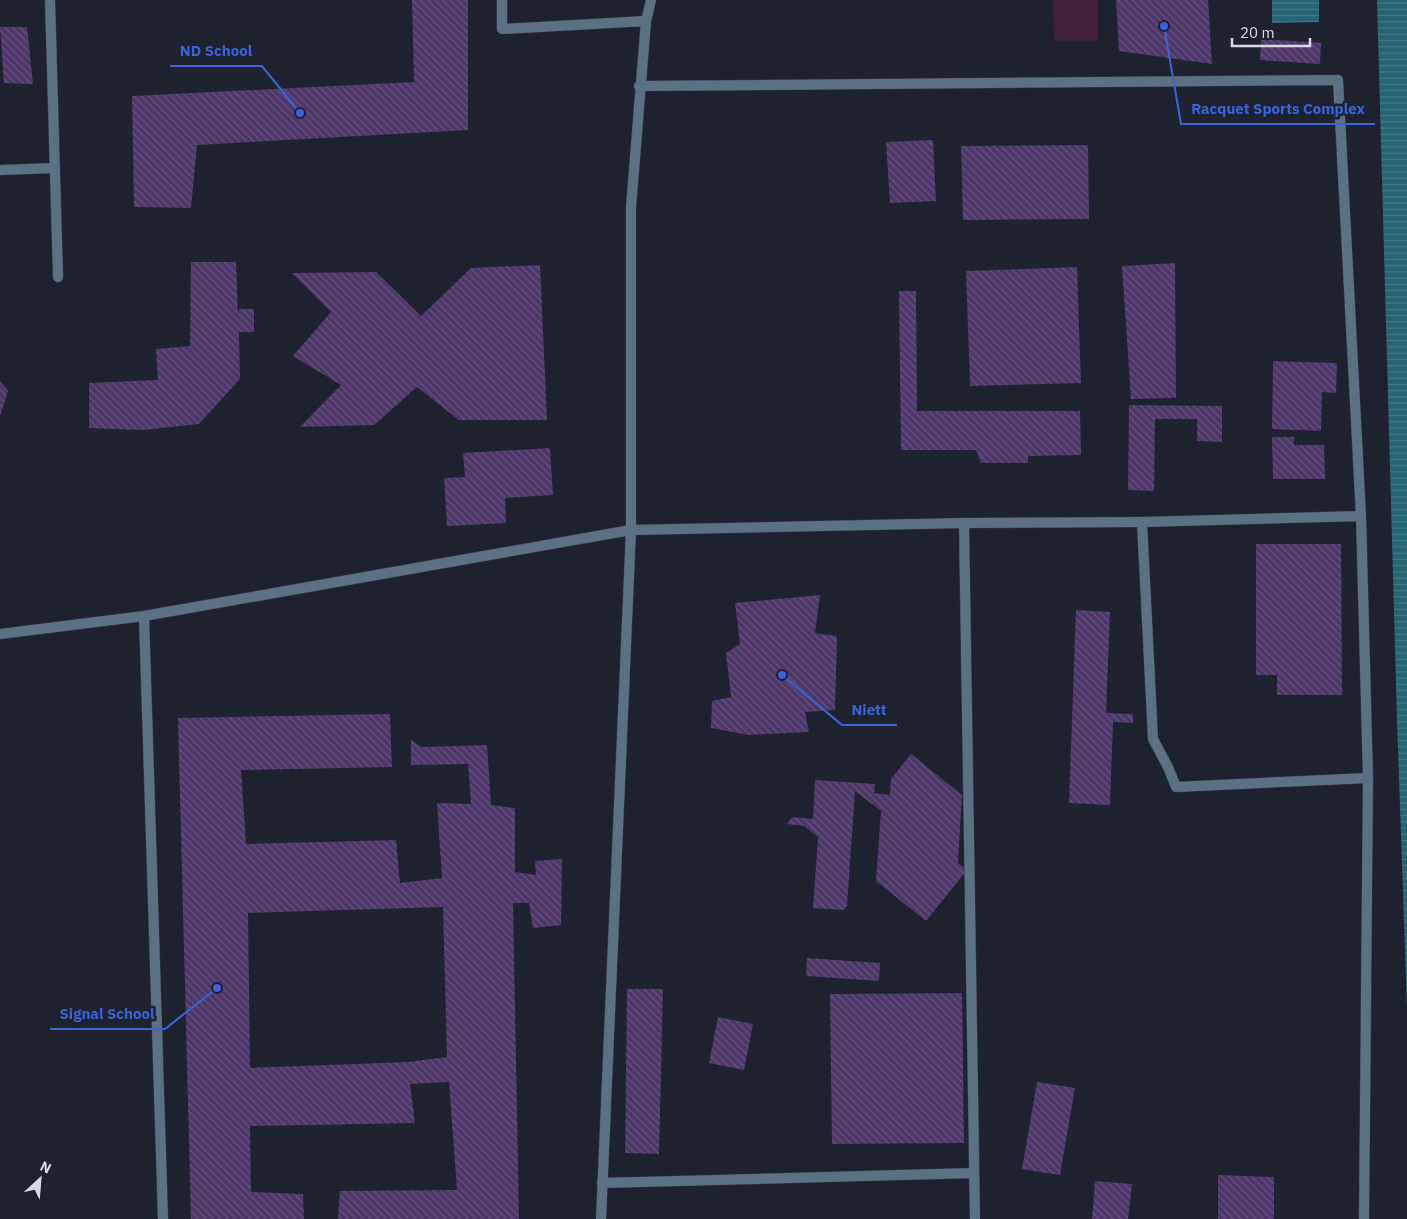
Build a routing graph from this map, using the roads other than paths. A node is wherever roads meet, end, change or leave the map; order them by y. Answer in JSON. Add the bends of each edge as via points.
{"nodes":[{"id":1,"x":50,"y":0,"type":"edge"},
{"id":2,"x":502,"y":0,"type":"edge"},
{"id":3,"x":651,"y":0,"type":"edge"},
{"id":4,"x":646,"y":21,"type":"junction"},
{"id":5,"x":639,"y":86,"type":"junction"},
{"id":6,"x":55,"y":168,"type":"junction"},
{"id":7,"x":0,"y":170,"type":"edge"},
{"id":8,"x":58,"y":277,"type":"dead end"},
{"id":9,"x":1361,"y":516,"type":"junction"},
{"id":10,"x":1142,"y":522,"type":"junction"},
{"id":11,"x":964,"y":523,"type":"junction"},
{"id":12,"x":631,"y":530,"type":"junction"},
{"id":13,"x":144,"y":616,"type":"junction"},
{"id":14,"x":0,"y":634,"type":"edge"},
{"id":15,"x":1368,"y":778,"type":"junction"},
{"id":16,"x":974,"y":1173,"type":"junction"},
{"id":17,"x":602,"y":1183,"type":"junction"},
{"id":18,"x":163,"y":1219,"type":"edge"},
{"id":19,"x":601,"y":1219,"type":"edge"},
{"id":20,"x":975,"y":1219,"type":"edge"},
{"id":21,"x":1364,"y":1219,"type":"edge"}],
"edges":[{"from":1,"to":6,"type":"street"},
{"from":2,"to":4,"type":"street","via":[[502,29]]},
{"from":3,"to":4,"type":"street"},
{"from":4,"to":5,"type":"street"},
{"from":5,"to":9,"type":"street","via":[[1338,80]]},
{"from":5,"to":12,"type":"street","via":[[630,207]]},
{"from":6,"to":7,"type":"street"},
{"from":6,"to":8,"type":"street"},
{"from":9,"to":10,"type":"street"},
{"from":9,"to":15,"type":"street"},
{"from":10,"to":11,"type":"street"},
{"from":10,"to":15,"type":"street","via":[[1152,739],[1176,786]]},
{"from":11,"to":12,"type":"street"},
{"from":11,"to":16,"type":"street"},
{"from":12,"to":13,"type":"street"},
{"from":12,"to":17,"type":"street"},
{"from":13,"to":14,"type":"street"},
{"from":13,"to":18,"type":"street"},
{"from":15,"to":21,"type":"street"},
{"from":16,"to":17,"type":"street"},
{"from":16,"to":20,"type":"street"},
{"from":17,"to":19,"type":"street"}]}
